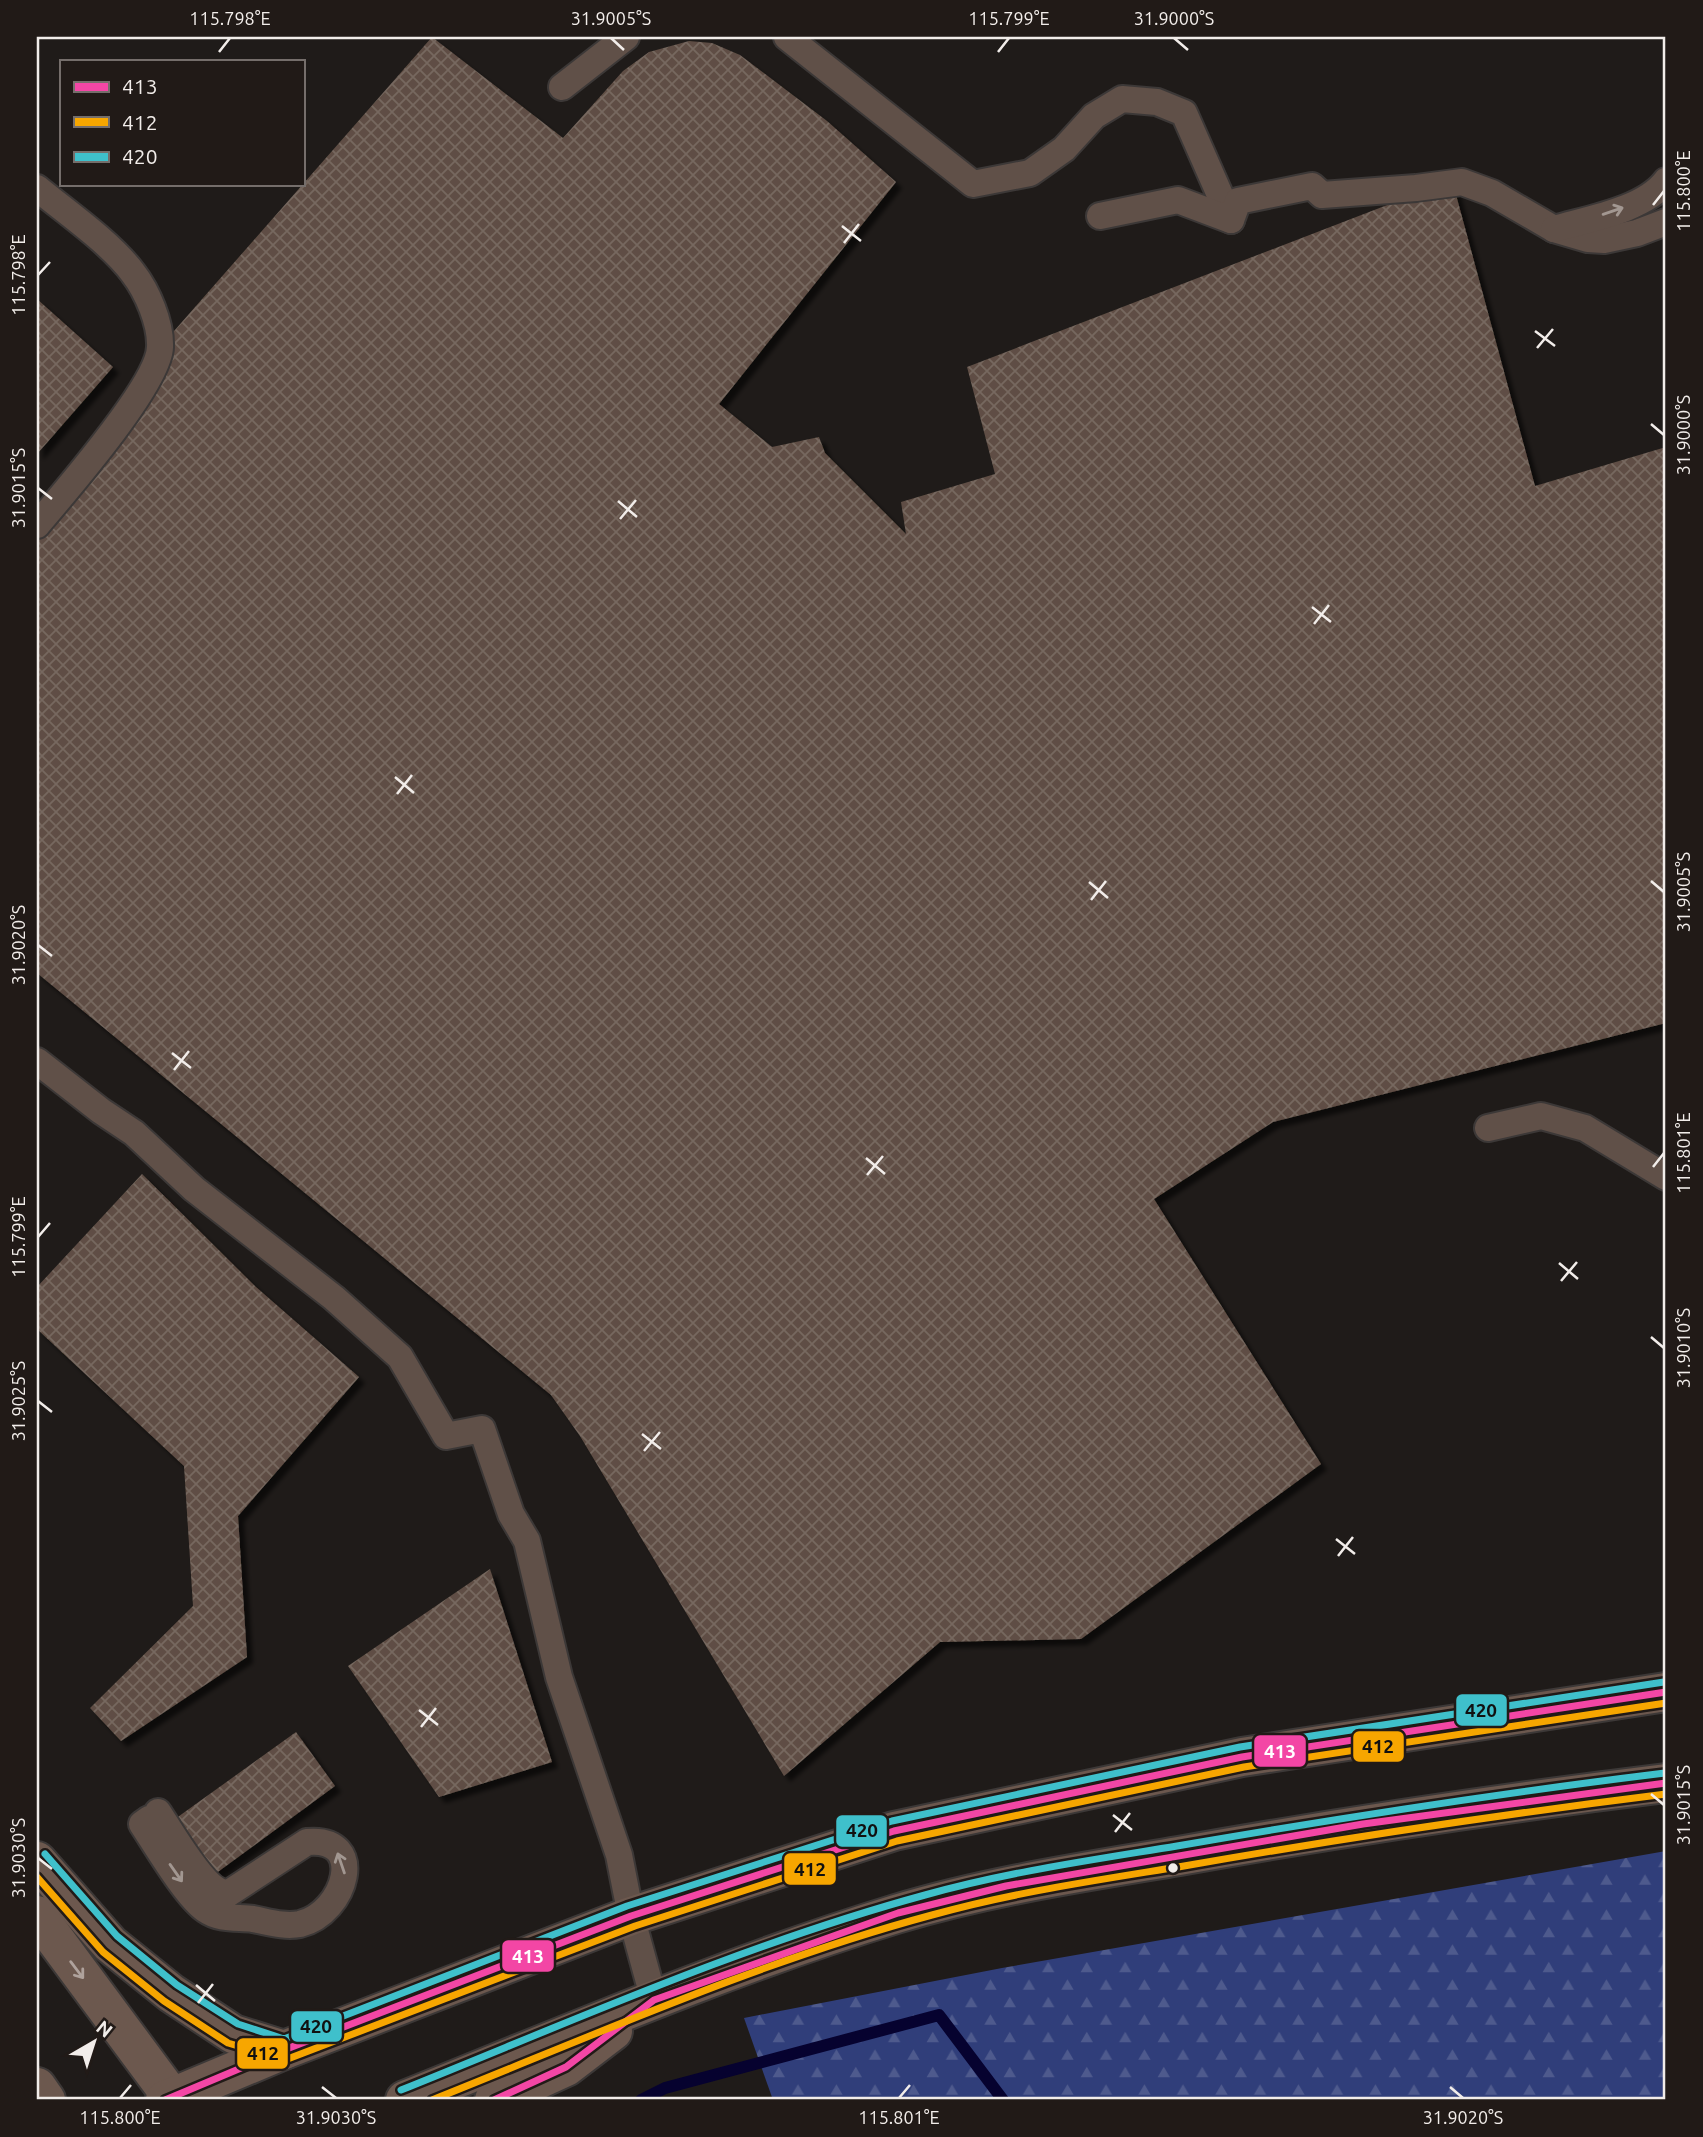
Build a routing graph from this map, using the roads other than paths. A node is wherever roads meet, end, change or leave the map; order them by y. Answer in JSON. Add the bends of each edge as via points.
{"nodes":[{"id":1,"x":626,"y":37,"type":"edge"},
{"id":2,"x":787,"y":37,"type":"edge"},
{"id":3,"x":562,"y":87,"type":"dead end"},
{"id":4,"x":1666,"y":181,"type":"edge"},
{"id":5,"x":37,"y":188,"type":"edge"},
{"id":6,"x":1100,"y":216,"type":"dead end"},
{"id":7,"x":1231,"y":220,"type":"junction"},
{"id":8,"x":1666,"y":222,"type":"edge"},
{"id":9,"x":1554,"y":229,"type":"junction"},
{"id":10,"x":37,"y":525,"type":"edge"},
{"id":11,"x":37,"y":1061,"type":"edge"},
{"id":12,"x":1488,"y":1128,"type":"dead end"},
{"id":13,"x":1666,"y":1177,"type":"edge"},
{"id":14,"x":1666,"y":1692,"type":"edge"},
{"id":15,"x":1666,"y":1783,"type":"edge"},
{"id":16,"x":153,"y":1815,"type":"joint"},
{"id":17,"x":37,"y":1861,"type":"edge"},
{"id":18,"x":37,"y":1915,"type":"edge"},
{"id":19,"x":631,"y":1916,"type":"junction"},
{"id":20,"x":654,"y":2000,"type":"junction"},
{"id":21,"x":284,"y":2050,"type":"junction"},
{"id":22,"x":37,"y":2087,"type":"edge"},
{"id":23,"x":170,"y":2099,"type":"edge"},
{"id":24,"x":46,"y":2100,"type":"edge"},
{"id":25,"x":405,"y":2100,"type":"edge"},
{"id":26,"x":494,"y":2100,"type":"edge"}],
"edges":[{"from":1,"to":3,"type":"lane"},
{"from":2,"to":7,"type":"lane","via":[[973,184],[1030,173],[1064,149],[1094,116],[1122,99],[1157,102],[1184,114]]},
{"from":9,"to":4,"type":"lane","one_way":true,"via":[[1636,203]]},
{"from":5,"to":10,"type":"lane","via":[[131,270],[151,305],[160,347],[153,372],[130,409]]},
{"from":6,"to":7,"type":"lane","via":[[1178,200]]},
{"from":7,"to":9,"type":"lane","via":[[1238,201],[1312,186],[1322,195],[1462,182],[1492,193]]},
{"from":8,"to":9,"type":"lane","via":[[1604,240]]},
{"from":11,"to":19,"type":"lane","via":[[134,1133],[194,1189],[334,1298],[400,1357],[446,1436],[482,1429],[511,1514],[527,1541],[559,1677],[619,1855]]},
{"from":12,"to":13,"type":"lane","via":[[1541,1116],[1586,1128]]},
{"from":14,"to":19,"type":"main road","via":[[1242,1757],[894,1831]]},
{"from":15,"to":20,"type":"main road","via":[[1363,1824],[1006,1886],[898,1913]]},
{"from":16,"to":16,"type":"lane","one_way":true,"via":[[142,1824],[185,1886],[206,1910],[219,1916],[298,1924],[318,1916],[340,1891],[345,1872],[342,1857],[316,1841],[222,1893],[200,1874]]},
{"from":17,"to":21,"type":"main road","via":[[110,1944],[171,1993],[233,2034]]},
{"from":18,"to":23,"type":"main road","one_way":true},
{"from":19,"to":20,"type":"lane"},
{"from":19,"to":21,"type":"main road"},
{"from":20,"to":25,"type":"main road"},
{"from":20,"to":26,"type":"main road","via":[[566,2067]]},
{"from":21,"to":23,"type":"main road"},
{"from":22,"to":24,"type":"main road"}]}
